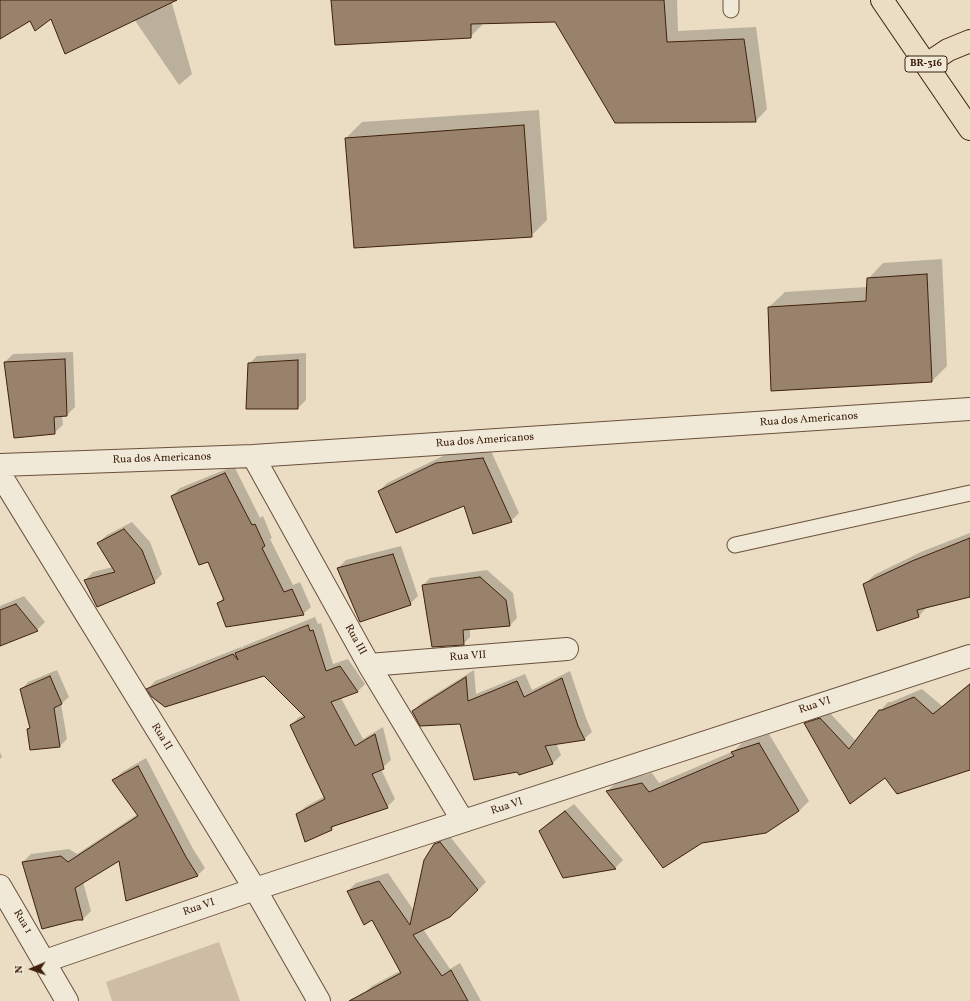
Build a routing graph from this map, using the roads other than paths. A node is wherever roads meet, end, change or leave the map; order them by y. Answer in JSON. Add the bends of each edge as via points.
{"nodes":[{"id":1,"x":882,"y":0,"type":"edge"},
{"id":2,"x":970,"y":41,"type":"edge"},
{"id":3,"x":926,"y":64,"type":"junction"},
{"id":4,"x":970,"y":129,"type":"edge"},
{"id":5,"x":970,"y":409,"type":"edge"},
{"id":6,"x":253,"y":456,"type":"junction"},
{"id":7,"x":0,"y":465,"type":"edge"},
{"id":8,"x":0,"y":474,"type":"edge"},
{"id":9,"x":970,"y":493,"type":"edge"},
{"id":10,"x":735,"y":545,"type":"dead end"},
{"id":11,"x":567,"y":649,"type":"dead end"},
{"id":12,"x":970,"y":656,"type":"edge"},
{"id":13,"x":369,"y":665,"type":"junction"},
{"id":14,"x":463,"y":821,"type":"junction"},
{"id":15,"x":0,"y":886,"type":"edge"},
{"id":16,"x":255,"y":889,"type":"junction"},
{"id":17,"x":45,"y":961,"type":"junction"},
{"id":18,"x":67,"y":1001,"type":"edge"},
{"id":19,"x":319,"y":1001,"type":"edge"}],
"edges":[{"from":1,"to":3,"type":"highway","number":"BR-316"},
{"from":2,"to":3,"type":"highway","via":[[948,50]]},
{"from":3,"to":4,"type":"highway","number":"BR-316"},
{"from":5,"to":6,"type":"street","name":"Rua dos Americanos"},
{"from":6,"to":7,"type":"street","name":"Rua dos Americanos"},
{"from":6,"to":13,"type":"street","name":"Rua III"},
{"from":8,"to":16,"type":"street","name":"Rua II"},
{"from":9,"to":10,"type":"lane"},
{"from":11,"to":13,"type":"street","name":"Rua VII"},
{"from":12,"to":14,"type":"street","name":"Rua VI"},
{"from":13,"to":14,"type":"street","name":"Rua III"},
{"from":14,"to":16,"type":"street","name":"Rua VI"},
{"from":15,"to":17,"type":"street","name":"Rua 1"},
{"from":16,"to":17,"type":"street","name":"Rua VI"},
{"from":16,"to":19,"type":"street","name":"Rua II"},
{"from":17,"to":18,"type":"street","name":"Rua 1"}]}
